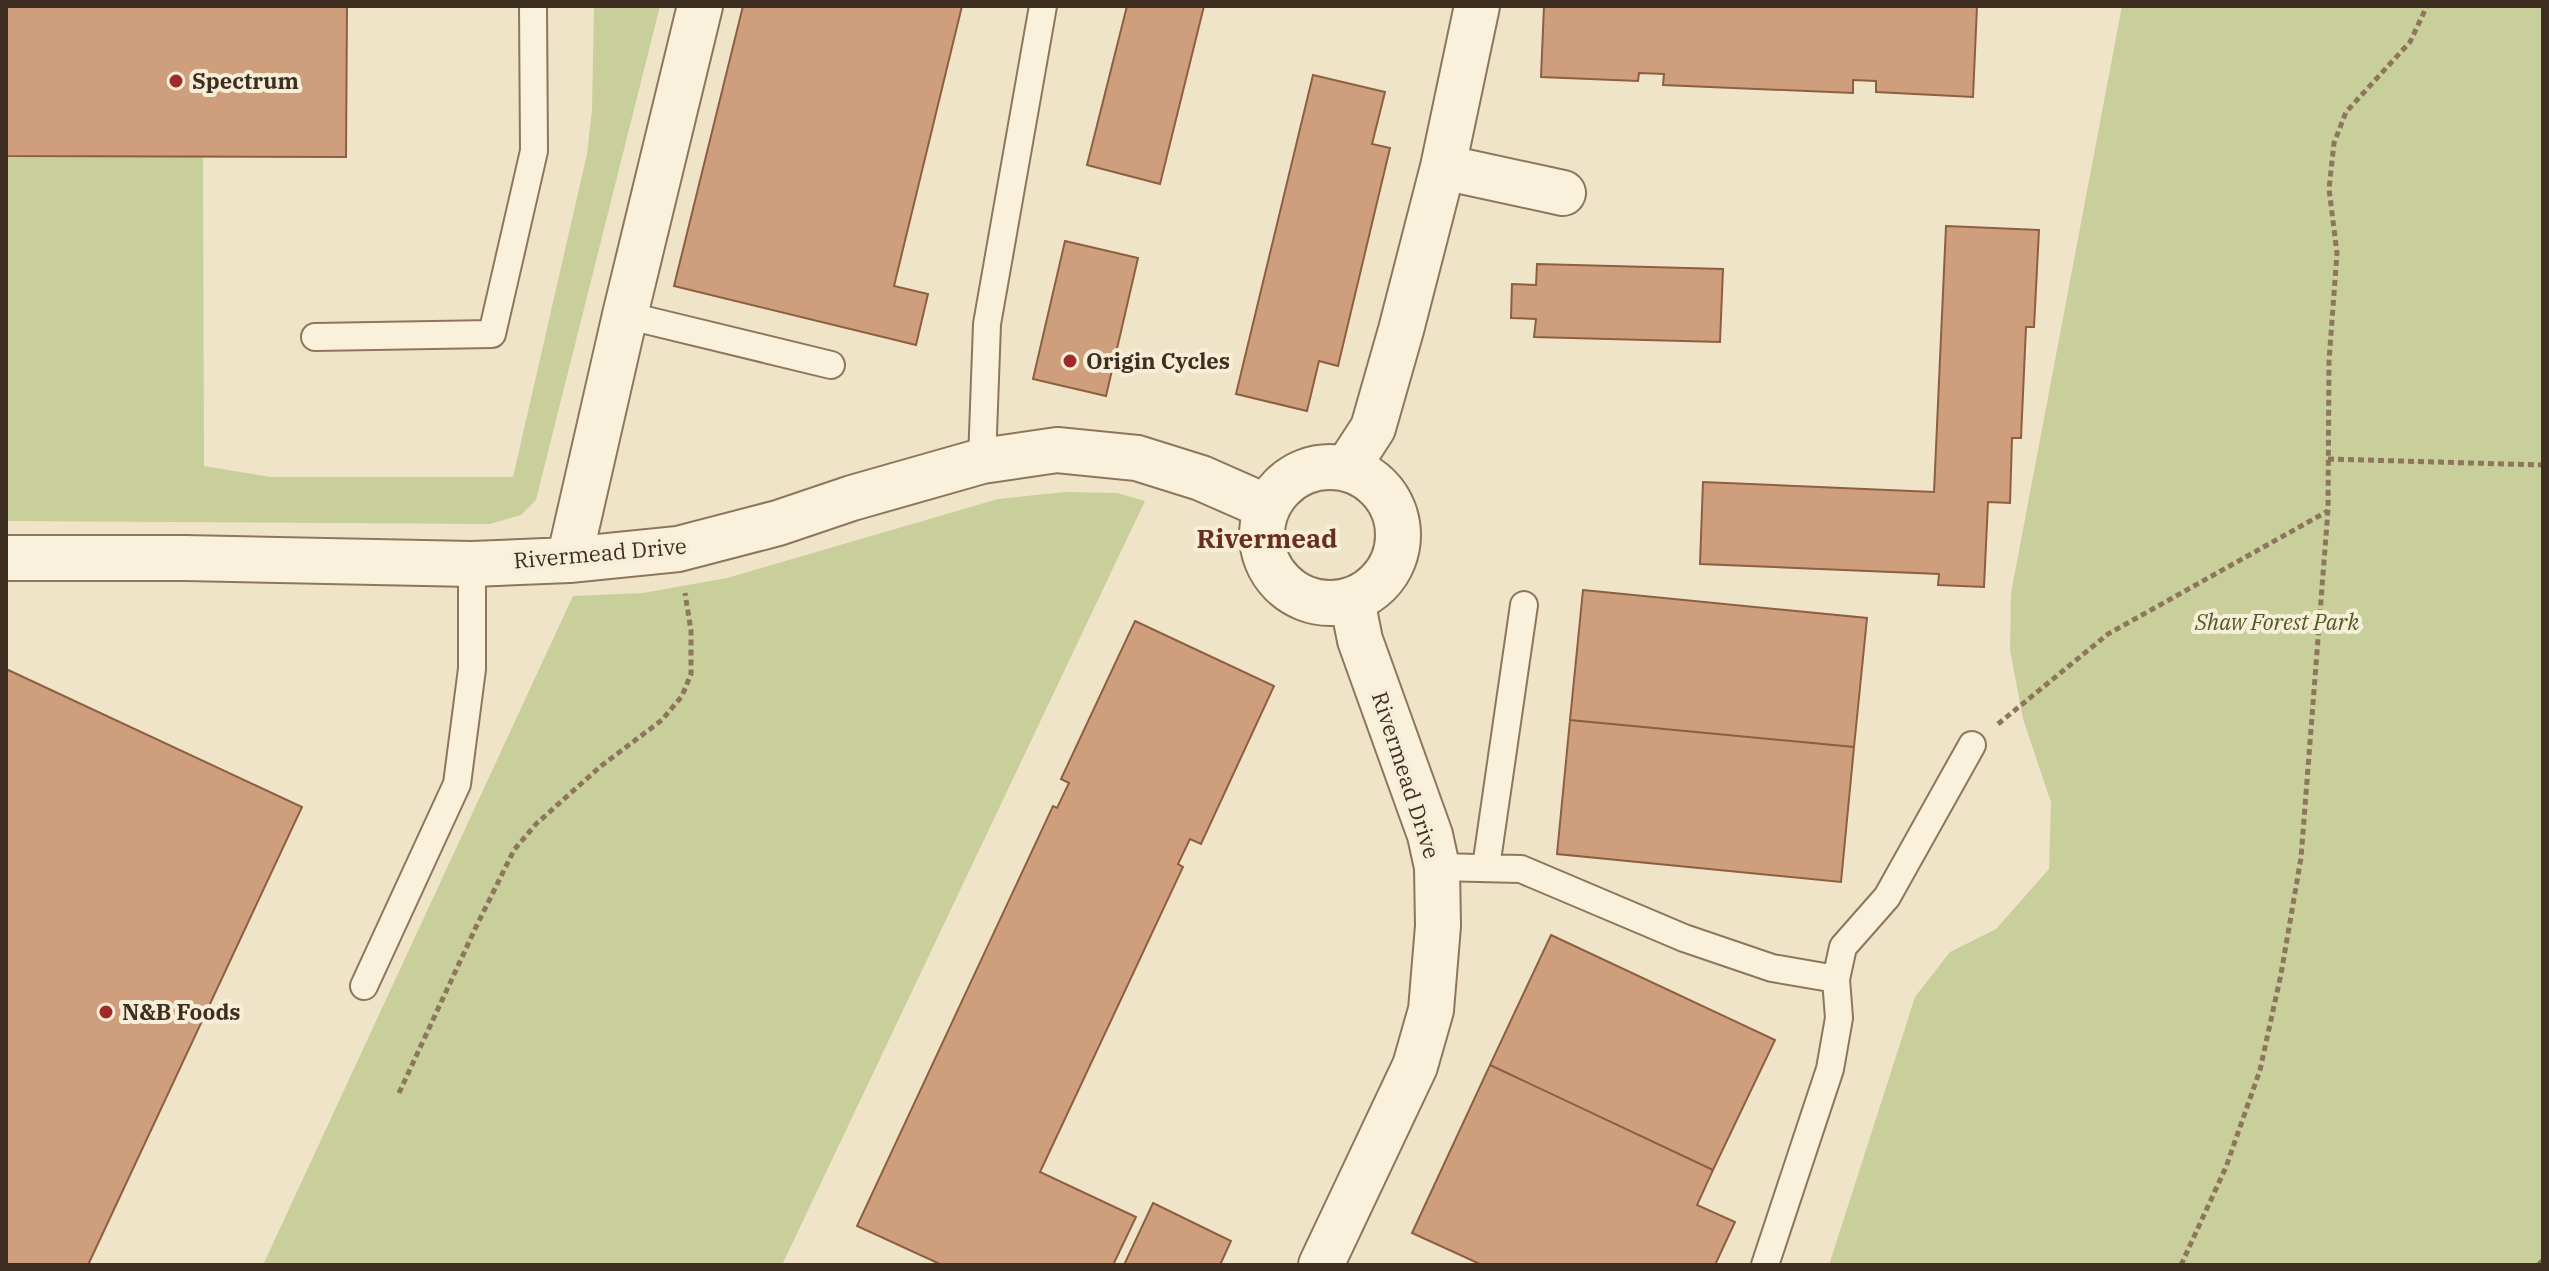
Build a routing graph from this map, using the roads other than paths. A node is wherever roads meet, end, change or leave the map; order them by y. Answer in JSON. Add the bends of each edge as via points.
{"nodes":[{"id":1,"x":533,"y":6,"type":"edge"},
{"id":2,"x":700,"y":6,"type":"edge"},
{"id":3,"x":1043,"y":6,"type":"edge"},
{"id":4,"x":1477,"y":6,"type":"edge"},
{"id":5,"x":1443,"y":167,"type":"junction"},
{"id":6,"x":1563,"y":193,"type":"dead end"},
{"id":7,"x":625,"y":315,"type":"junction"},
{"id":8,"x":315,"y":337,"type":"dead end"},
{"id":9,"x":831,"y":365,"type":"dead end"},
{"id":10,"x":982,"y":461,"type":"junction"},
{"id":11,"x":1347,"y":468,"type":"junction"},
{"id":12,"x":1267,"y":507,"type":"junction"},
{"id":13,"x":6,"y":558,"type":"edge"},
{"id":14,"x":569,"y":560,"type":"junction"},
{"id":15,"x":472,"y":564,"type":"junction"},
{"id":16,"x":1352,"y":600,"type":"junction"},
{"id":17,"x":1524,"y":605,"type":"dead end"},
{"id":18,"x":1972,"y":745,"type":"road end"},
{"id":19,"x":1437,"y":867,"type":"junction"},
{"id":20,"x":1486,"y":867,"type":"junction"},
{"id":21,"x":1836,"y":979,"type":"junction"},
{"id":22,"x":364,"y":986,"type":"dead end"},
{"id":23,"x":1325,"y":1264,"type":"edge"},
{"id":24,"x":1765,"y":1265,"type":"edge"}],
"edges":[{"from":1,"to":8,"type":"lane","via":[[534,151],[492,334]]},
{"from":2,"to":7,"type":"street"},
{"from":3,"to":10,"type":"lane","via":[[987,324]]},
{"from":4,"to":5,"type":"street"},
{"from":5,"to":6,"type":"street"},
{"from":5,"to":11,"type":"street","via":[[1373,428]]},
{"from":7,"to":9,"type":"lane"},
{"from":7,"to":14,"type":"street"},
{"from":10,"to":12,"type":"street","name":"Rivermead Drive","via":[[1057,450],[1137,458]]},
{"from":10,"to":14,"type":"street","name":"Rivermead Drive","via":[[678,549]]},
{"from":11,"to":12,"type":"street","via":[[1316,467],[1294,476]]},
{"from":11,"to":16,"type":"street","via":[[1368,477],[1384,493],[1398,529],[1385,575]]},
{"from":12,"to":16,"type":"street","via":[[1261,539],[1274,576],[1293,593],[1315,602]]},
{"from":13,"to":15,"type":"street","name":"Rivermead Drive"},
{"from":14,"to":15,"type":"street","name":"Rivermead Drive"},
{"from":15,"to":22,"type":"lane","via":[[472,669],[457,784]]},
{"from":16,"to":19,"type":"street","name":"Rivermead Drive","via":[[1360,640]]},
{"from":17,"to":20,"type":"lane"},
{"from":18,"to":21,"type":"lane","via":[[1887,897],[1843,947]]},
{"from":19,"to":20,"type":"lane"},
{"from":19,"to":23,"type":"street","name":"Rivermead Drive","via":[[1431,1010],[1415,1066]]},
{"from":20,"to":21,"type":"lane","via":[[1521,869],[1684,938],[1772,968]]},
{"from":21,"to":24,"type":"lane","via":[[1839,1018],[1830,1069]]}]}
